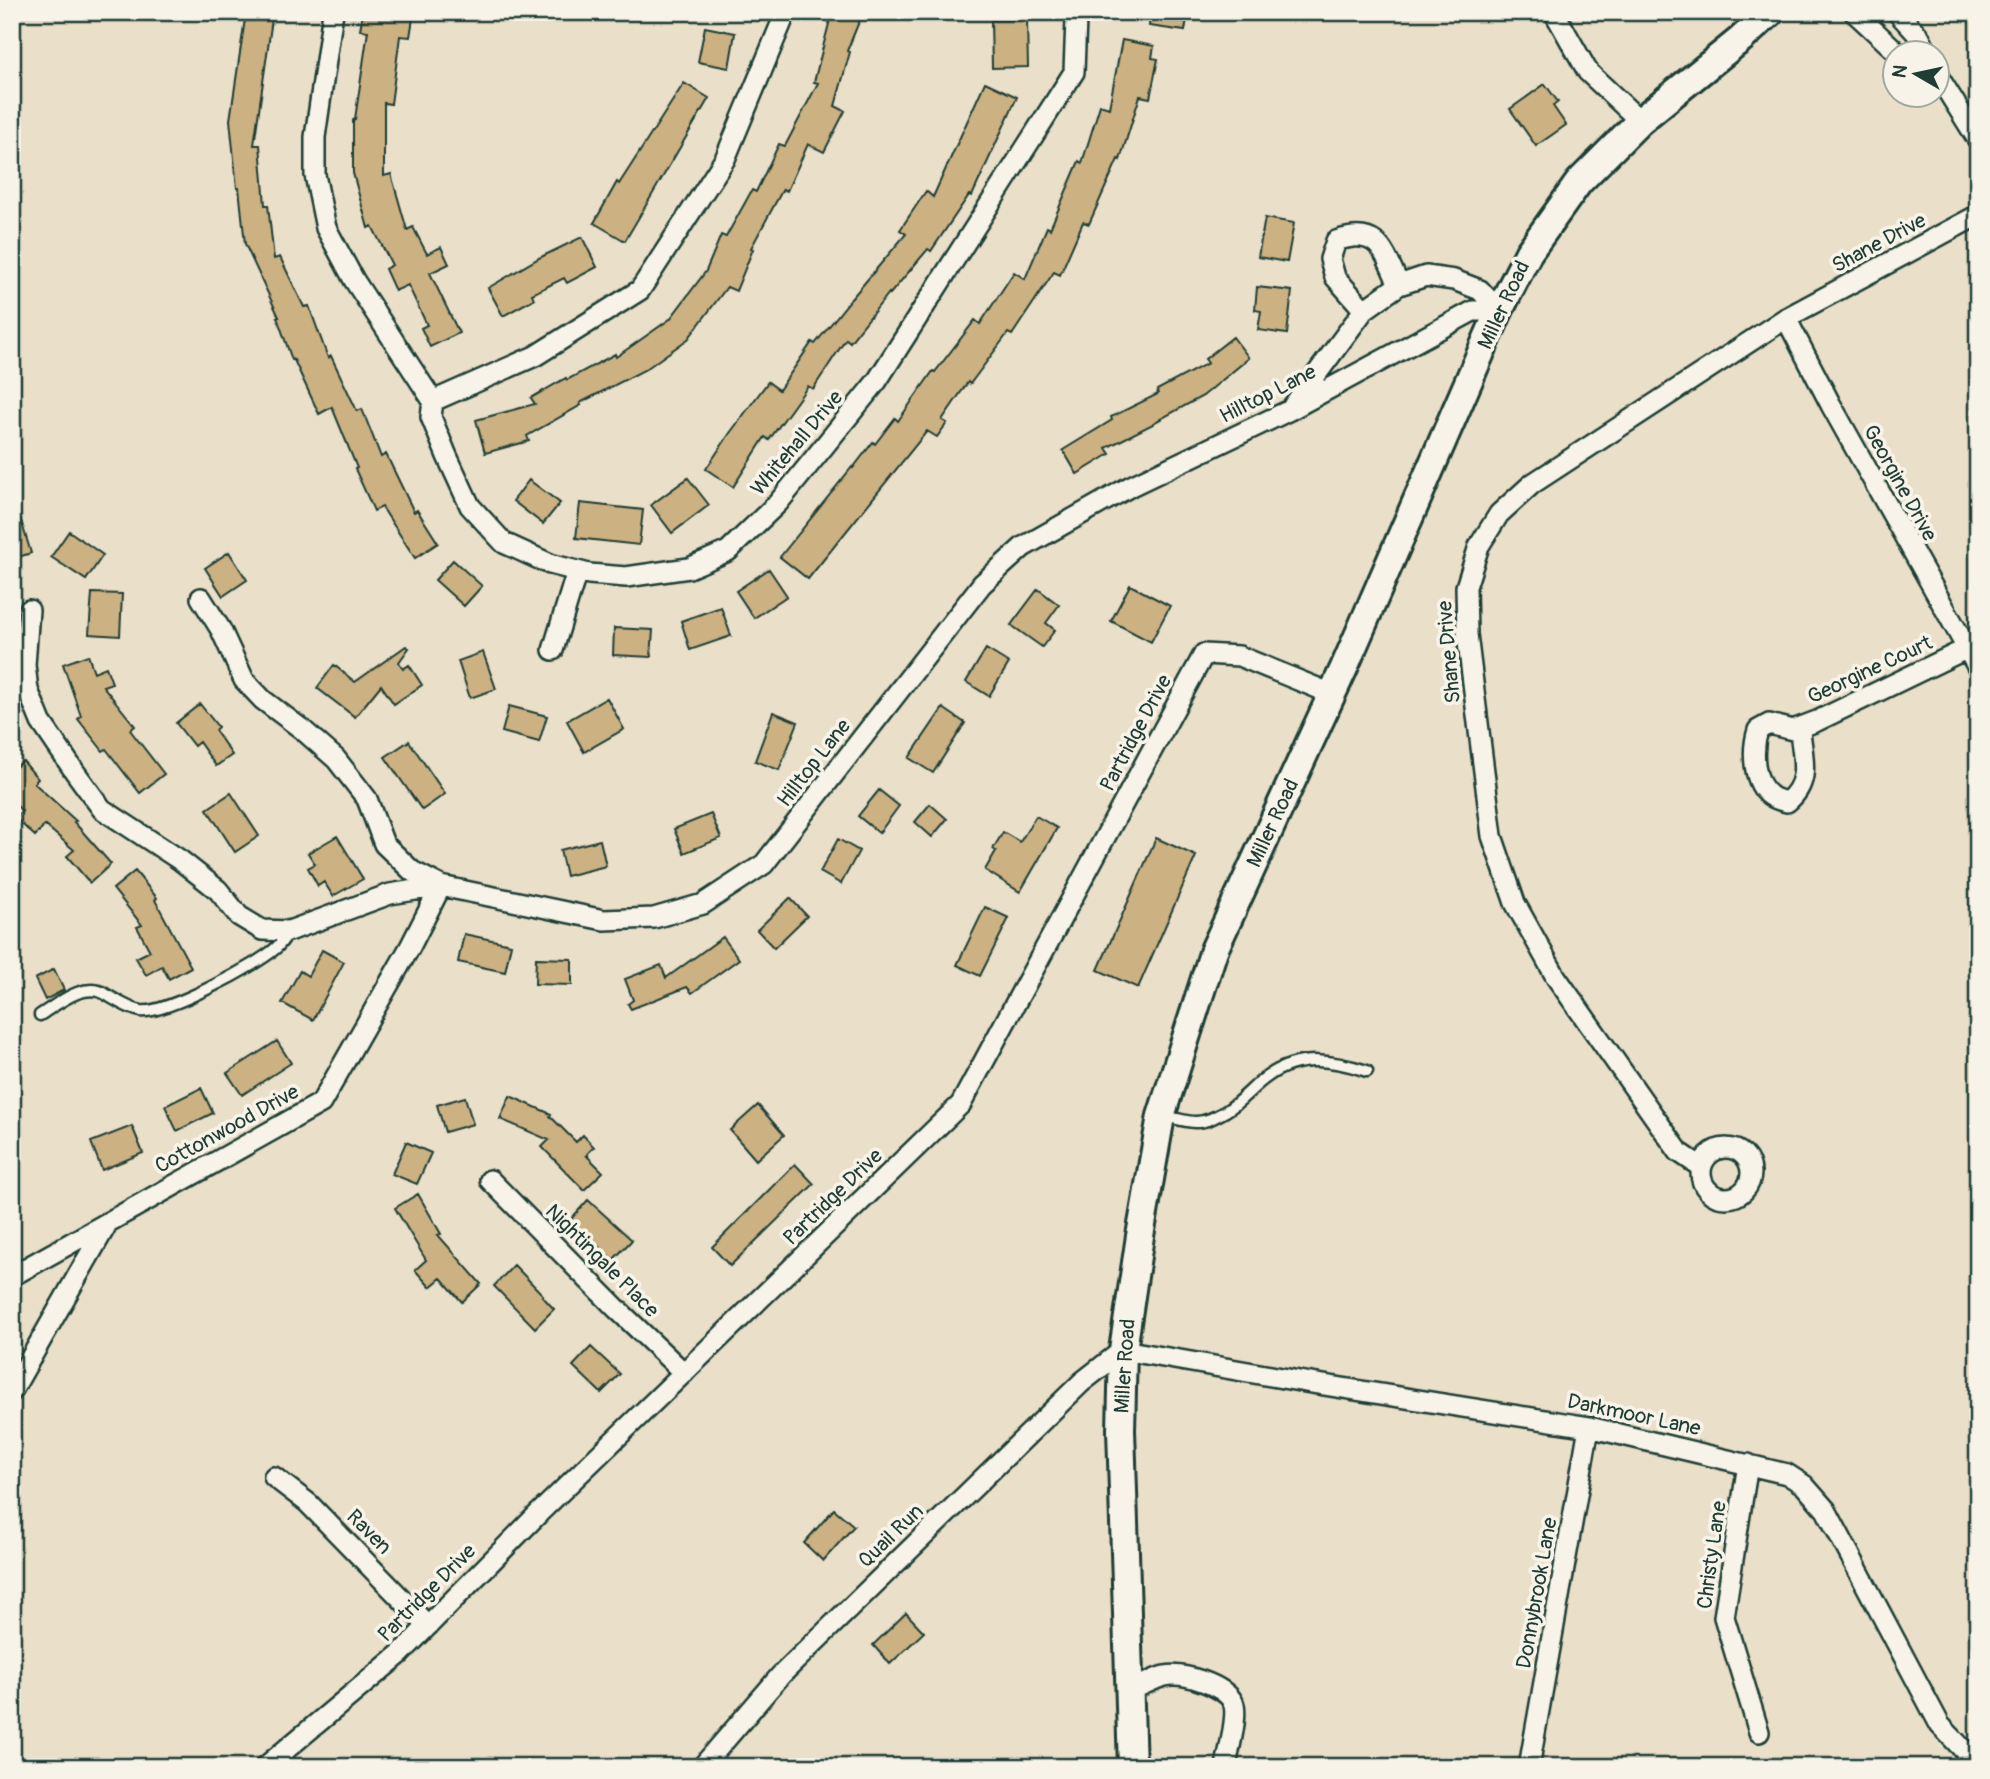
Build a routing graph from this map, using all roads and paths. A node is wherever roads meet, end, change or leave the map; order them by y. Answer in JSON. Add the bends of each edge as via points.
{"nodes":[{"id":1,"x":333,"y":12,"type":"edge"},
{"id":2,"x":786,"y":12,"type":"edge"},
{"id":3,"x":1074,"y":12,"type":"edge"},
{"id":4,"x":1554,"y":12,"type":"edge"},
{"id":5,"x":1771,"y":12,"type":"edge"},
{"id":6,"x":1854,"y":12,"type":"edge"},
{"id":7,"x":1897,"y":12,"type":"edge"},
{"id":8,"x":1882,"y":38,"type":"edge"},
{"id":9,"x":1920,"y":38,"type":"edge"},
{"id":10,"x":1952,"y":98,"type":"edge"},
{"id":11,"x":1640,"y":121,"type":"junction"},
{"id":12,"x":1978,"y":140,"type":"edge"},
{"id":13,"x":1978,"y":215,"type":"edge"},
{"id":14,"x":1399,"y":285,"type":"junction"},
{"id":15,"x":1364,"y":310,"type":"junction"},
{"id":16,"x":1499,"y":311,"type":"junction"},
{"id":17,"x":1786,"y":318,"type":"junction"},
{"id":18,"x":433,"y":401,"type":"junction"},
{"id":19,"x":1290,"y":410,"type":"junction"},
{"id":20,"x":577,"y":572,"type":"junction"},
{"id":21,"x":201,"y":598,"type":"dead end"},
{"id":22,"x":29,"y":610,"type":"dead end"},
{"id":23,"x":1966,"y":649,"type":"junction"},
{"id":24,"x":553,"y":650,"type":"dead end"},
{"id":25,"x":1978,"y":668,"type":"edge"},
{"id":26,"x":1332,"y":694,"type":"junction"},
{"id":27,"x":1793,"y":730,"type":"dead end"},
{"id":28,"x":441,"y":886,"type":"junction"},
{"id":29,"x":289,"y":931,"type":"junction"},
{"id":30,"x":40,"y":1014,"type":"dead end"},
{"id":31,"x":1367,"y":1071,"type":"dead end"},
{"id":32,"x":1161,"y":1116,"type":"junction"},
{"id":33,"x":1701,"y":1167,"type":"dead end"},
{"id":34,"x":490,"y":1180,"type":"dead end"},
{"id":35,"x":108,"y":1223,"type":"junction"},
{"id":36,"x":12,"y":1276,"type":"edge"},
{"id":37,"x":1123,"y":1350,"type":"junction"},
{"id":38,"x":684,"y":1373,"type":"junction"},
{"id":39,"x":12,"y":1391,"type":"edge"},
{"id":40,"x":1589,"y":1427,"type":"junction"},
{"id":41,"x":1748,"y":1464,"type":"junction"},
{"id":42,"x":274,"y":1477,"type":"dead end"},
{"id":43,"x":428,"y":1626,"type":"junction"},
{"id":44,"x":1130,"y":1690,"type":"junction"},
{"id":45,"x":1759,"y":1732,"type":"dead end"},
{"id":46,"x":1978,"y":1765,"type":"edge"},
{"id":47,"x":265,"y":1767,"type":"edge"},
{"id":48,"x":702,"y":1767,"type":"edge"},
{"id":49,"x":1132,"y":1767,"type":"edge"},
{"id":50,"x":1226,"y":1767,"type":"edge"},
{"id":51,"x":1529,"y":1767,"type":"edge"}],
"edges":[{"from":1,"to":18,"type":"street","name":"Whitehall Drive","via":[[314,137],[314,175],[326,228],[354,280]]},
{"from":2,"to":18,"type":"street","via":[[725,159],[640,290],[535,356]]},
{"from":3,"to":20,"type":"street","name":"Whitehall Drive","via":[[1074,72],[877,381],[778,503],[728,551],[689,568],[626,577]]},
{"from":4,"to":11,"type":"street","via":[[1588,72]]},
{"from":5,"to":11,"type":"street","name":"Miller Road"},
{"from":6,"to":8,"type":"street"},
{"from":7,"to":9,"type":"street"},
{"from":10,"to":12,"type":"street"},
{"from":11,"to":16,"type":"street","name":"Miller Road","via":[[1578,182],[1529,252]]},
{"from":13,"to":17,"type":"street","name":"Shane Drive"},
{"from":14,"to":15,"type":"street"},
{"from":14,"to":15,"type":"street","via":[[1383,250],[1369,237],[1336,241],[1330,260],[1335,277]]},
{"from":14,"to":16,"type":"street","via":[[1426,276],[1454,280],[1480,290]]},
{"from":15,"to":19,"type":"street"},
{"from":16,"to":19,"type":"street","name":"Hilltop Lane","via":[[1473,311]]},
{"from":16,"to":26,"type":"street","name":"Miller Road"},
{"from":17,"to":23,"type":"street","name":"Georgine Drive"},
{"from":17,"to":33,"type":"street","name":"Shane Drive","via":[[1532,484],[1499,513],[1479,546],[1466,587],[1467,634],[1493,836],[1516,903],[1556,977],[1679,1152]]},
{"from":18,"to":20,"type":"street","name":"Whitehall Drive","via":[[431,417],[470,506],[504,543]]},
{"from":19,"to":28,"type":"street","name":"Hilltop Lane","via":[[1131,486],[1023,547],[982,584],[764,864],[703,904],[654,918],[604,920]]},
{"from":20,"to":24,"type":"street"},
{"from":21,"to":28,"type":"street","name":"Hilltop Lane","via":[[244,680],[336,759],[367,799],[384,844],[412,871]]},
{"from":22,"to":29,"type":"street","via":[[28,690],[41,722],[102,808],[180,860],[218,890],[239,916],[262,930]]},
{"from":23,"to":25,"type":"street","name":"Georgine Drive"},
{"from":23,"to":27,"type":"street","name":"Georgine Court"},
{"from":26,"to":32,"type":"street","name":"Miller Road","via":[[1214,950]]},
{"from":26,"to":38,"type":"street","name":"Partridge Drive","via":[[1240,656],[1204,654],[961,1104]]},
{"from":28,"to":29,"type":"street","via":[[390,894]]},
{"from":28,"to":35,"type":"street","name":"Cottonwood Drive","via":[[321,1103]]},
{"from":29,"to":30,"type":"lane","via":[[255,964],[160,1010],[141,1011],[90,989]]},
{"from":31,"to":32,"type":"lane","via":[[1338,1061],[1297,1063],[1269,1075],[1216,1117],[1198,1122]]},
{"from":32,"to":37,"type":"street","name":"Miller Road"},
{"from":34,"to":38,"type":"street","name":"Nightingale Place"},
{"from":35,"to":36,"type":"street","name":"Cottonwood Drive"},
{"from":35,"to":39,"type":"street"},
{"from":37,"to":40,"type":"street","name":"Darkmoor Lane"},
{"from":37,"to":44,"type":"street","name":"Miller Road","via":[[1121,1430]]},
{"from":37,"to":48,"type":"street","name":"Quail Run","via":[[1082,1382],[781,1675]]},
{"from":38,"to":43,"type":"street","name":"Partridge Drive"},
{"from":40,"to":41,"type":"street","name":"Darkmoor Lane"},
{"from":40,"to":51,"type":"street","name":"Donnybrook Lane"},
{"from":41,"to":45,"type":"street","name":"Christy Lane","via":[[1724,1617]]},
{"from":41,"to":46,"type":"street","name":"Darkmoor Lane","via":[[1787,1474],[1826,1510],[1940,1725]]},
{"from":42,"to":43,"type":"street","name":"Raven","via":[[308,1503]]},
{"from":43,"to":47,"type":"street","name":"Partridge Drive"},
{"from":44,"to":49,"type":"street","name":"Miller Road"},
{"from":44,"to":50,"type":"street","via":[[1165,1676],[1191,1677],[1217,1687],[1233,1702],[1235,1715]]}]}
